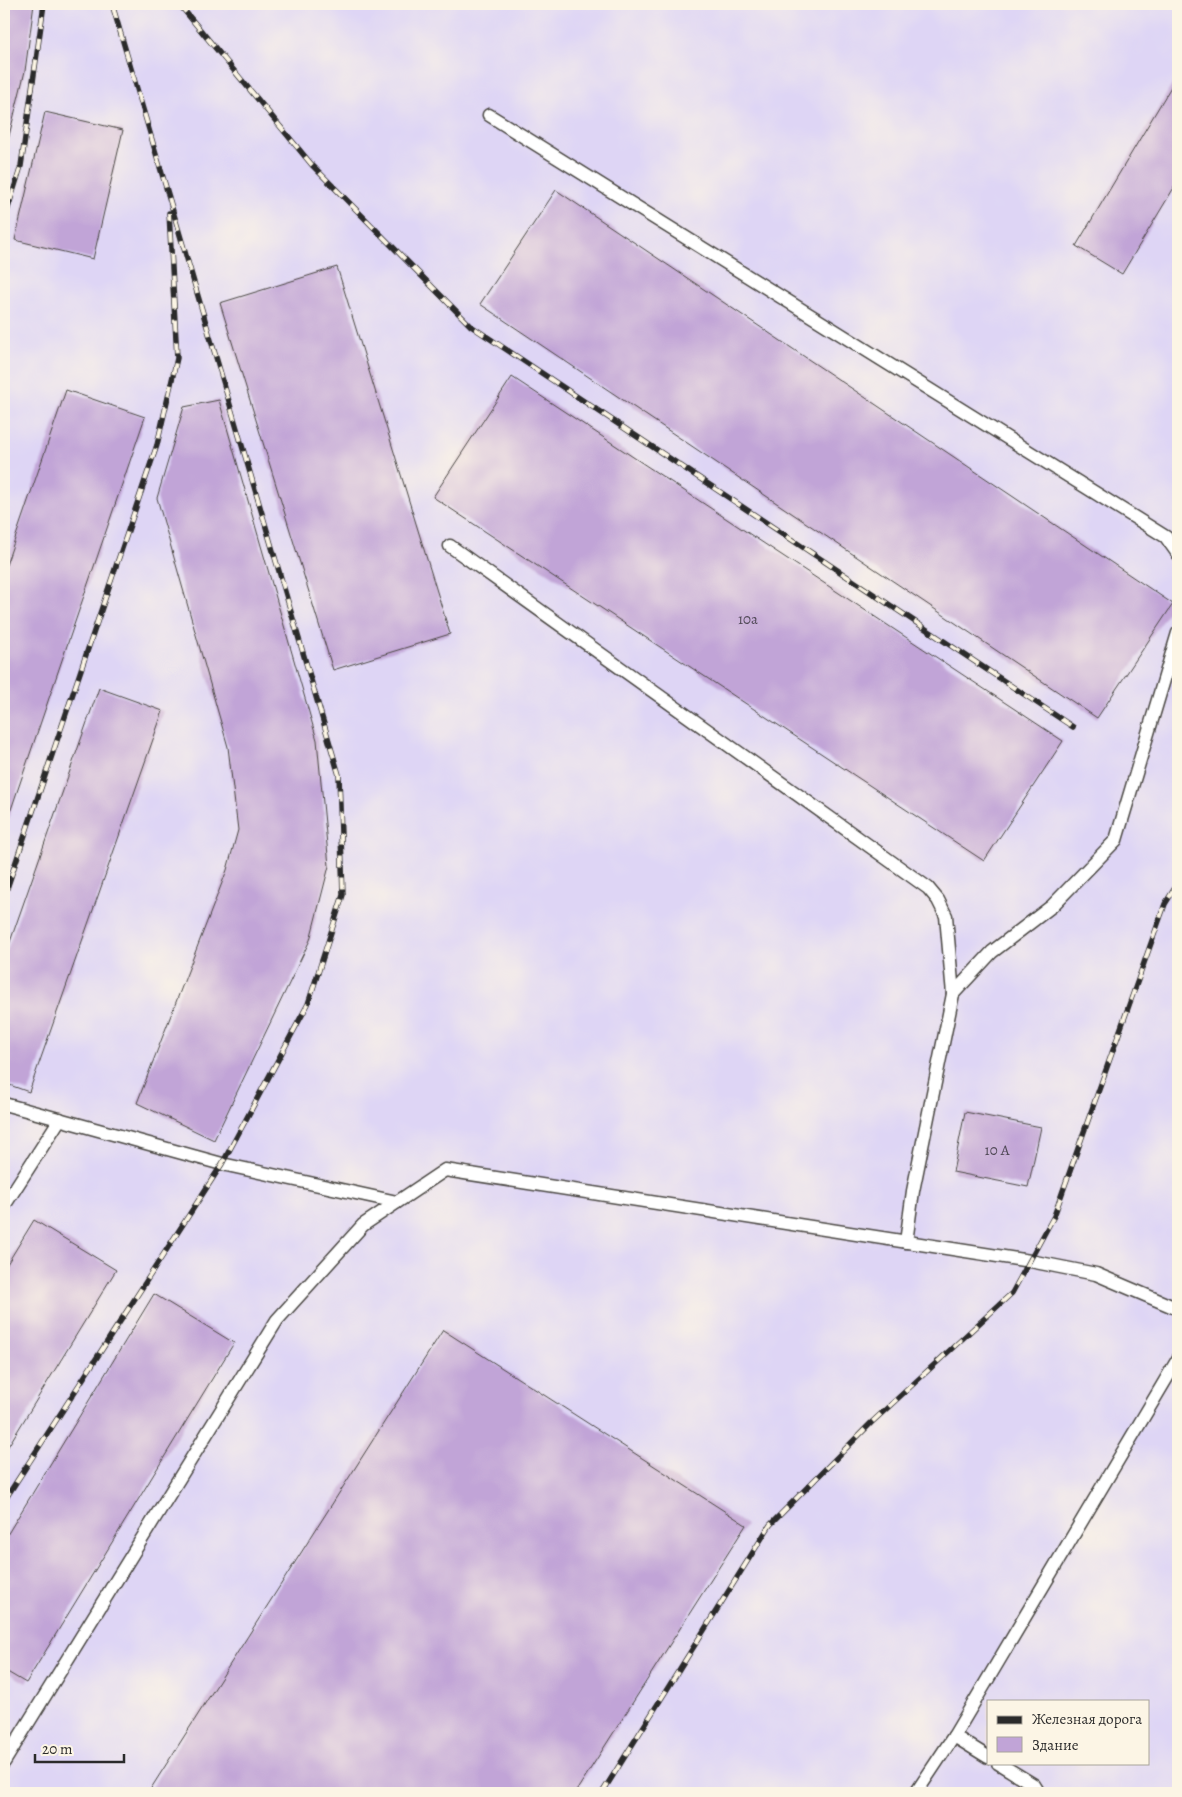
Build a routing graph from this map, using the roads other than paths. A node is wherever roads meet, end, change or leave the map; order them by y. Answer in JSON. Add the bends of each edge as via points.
{"nodes":[{"id":1,"x":490,"y":115,"type":"dead end"},
{"id":2,"x":450,"y":546,"type":"dead end"},
{"id":3,"x":1178,"y":554,"type":"edge"},
{"id":4,"x":1178,"y":633,"type":"edge"},
{"id":5,"x":953,"y":994,"type":"junction"},
{"id":6,"x":4,"y":1104,"type":"edge"},
{"id":7,"x":60,"y":1119,"type":"junction"},
{"id":8,"x":397,"y":1202,"type":"junction"},
{"id":9,"x":4,"y":1206,"type":"edge"},
{"id":10,"x":906,"y":1242,"type":"junction"},
{"id":11,"x":1178,"y":1309,"type":"edge"},
{"id":12,"x":1178,"y":1359,"type":"edge"},
{"id":13,"x":954,"y":1736,"type":"junction"},
{"id":14,"x":987,"y":1756,"type":"edge"},
{"id":15,"x":4,"y":1762,"type":"edge"},
{"id":16,"x":1000,"y":1764,"type":"edge"},
{"id":17,"x":916,"y":1793,"type":"edge"},
{"id":18,"x":1039,"y":1793,"type":"edge"}],
"edges":[{"from":1,"to":3,"type":"lane","via":[[1166,538]]},
{"from":2,"to":5,"type":"lane","via":[[928,888],[946,916]]},
{"from":4,"to":5,"type":"lane","via":[[1116,840],[1052,906],[992,952]]},
{"from":5,"to":10,"type":"lane","via":[[913,1191]]},
{"from":6,"to":7,"type":"lane"},
{"from":7,"to":8,"type":"lane","via":[[222,1164]]},
{"from":7,"to":9,"type":"lane"},
{"from":8,"to":10,"type":"lane","via":[[445,1170]]},
{"from":8,"to":15,"type":"lane","via":[[363,1225],[277,1320]]},
{"from":10,"to":11,"type":"lane","via":[[1096,1274]]},
{"from":12,"to":13,"type":"lane"},
{"from":13,"to":14,"type":"lane"},
{"from":13,"to":17,"type":"lane"},
{"from":16,"to":18,"type":"lane","via":[[1034,1785]]}]}
